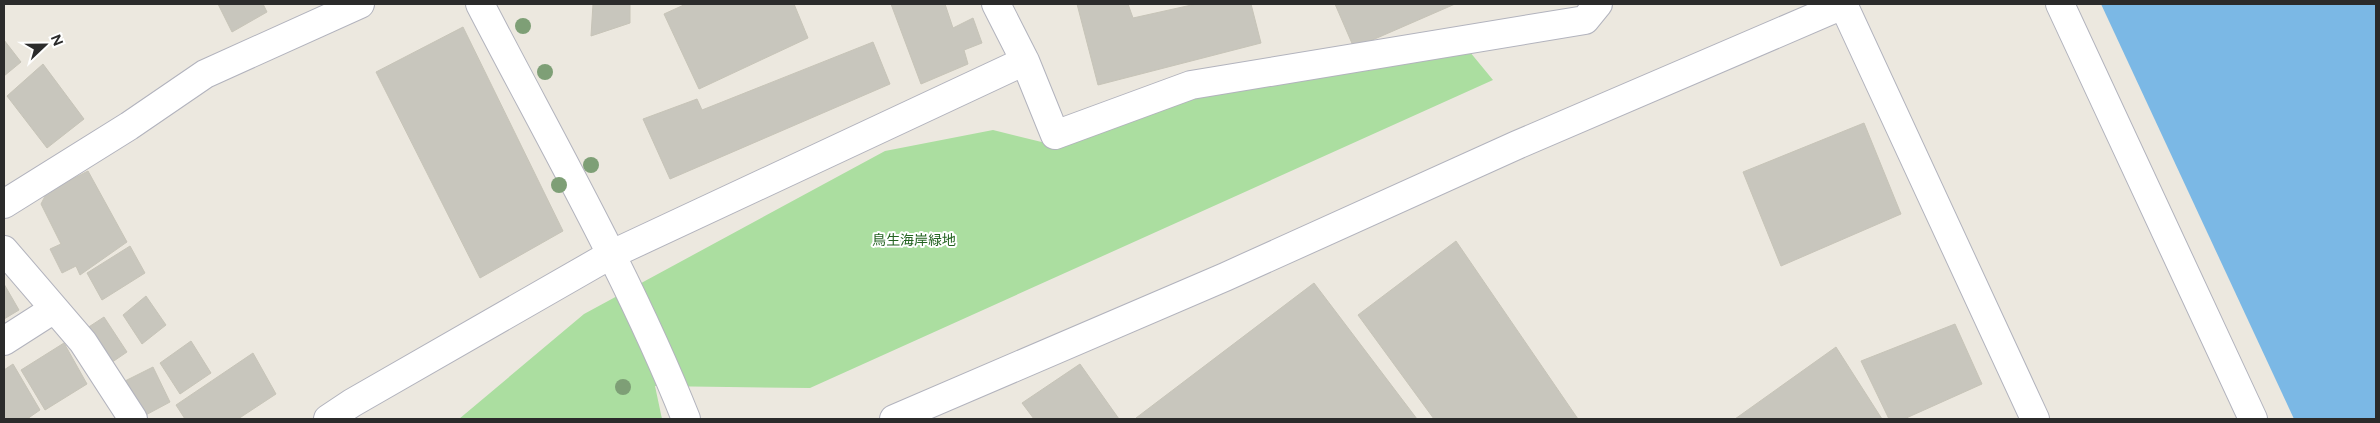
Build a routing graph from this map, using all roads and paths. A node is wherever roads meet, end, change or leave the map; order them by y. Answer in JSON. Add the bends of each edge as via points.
{"nodes":[{"id":1,"x":360,"y":4,"type":"edge"},
{"id":2,"x":480,"y":4,"type":"edge"},
{"id":3,"x":996,"y":4,"type":"edge"},
{"id":4,"x":1598,"y":4,"type":"edge"},
{"id":5,"x":1843,"y":4,"type":"edge"},
{"id":6,"x":2060,"y":4,"type":"edge"},
{"id":7,"x":1025,"y":61,"type":"junction"},
{"id":8,"x":4,"y":204,"type":"edge"},
{"id":9,"x":4,"y":250,"type":"edge"},
{"id":10,"x":610,"y":255,"type":"junction"},
{"id":11,"x":54,"y":309,"type":"junction"},
{"id":12,"x":4,"y":341,"type":"edge"},
{"id":13,"x":133,"y":419,"type":"edge"},
{"id":14,"x":328,"y":419,"type":"edge"},
{"id":15,"x":686,"y":419,"type":"edge"},
{"id":16,"x":894,"y":419,"type":"edge"},
{"id":17,"x":2035,"y":419,"type":"edge"},
{"id":18,"x":2253,"y":419,"type":"edge"}],
"edges":[{"from":1,"to":8,"type":"street","via":[[205,74]]},
{"from":2,"to":10,"type":"street"},
{"from":3,"to":7,"type":"street"},
{"from":4,"to":7,"type":"street","via":[[1585,20],[1192,85],[1055,135]]},
{"from":5,"to":16,"type":"street","via":[[1517,145],[1225,277]]},
{"from":5,"to":17,"type":"street"},
{"from":6,"to":18,"type":"street"},
{"from":7,"to":10,"type":"street"},
{"from":9,"to":11,"type":"street"},
{"from":10,"to":14,"type":"street"},
{"from":10,"to":15,"type":"street"},
{"from":11,"to":12,"type":"street"},
{"from":11,"to":13,"type":"street","via":[[83,342]]}]}
